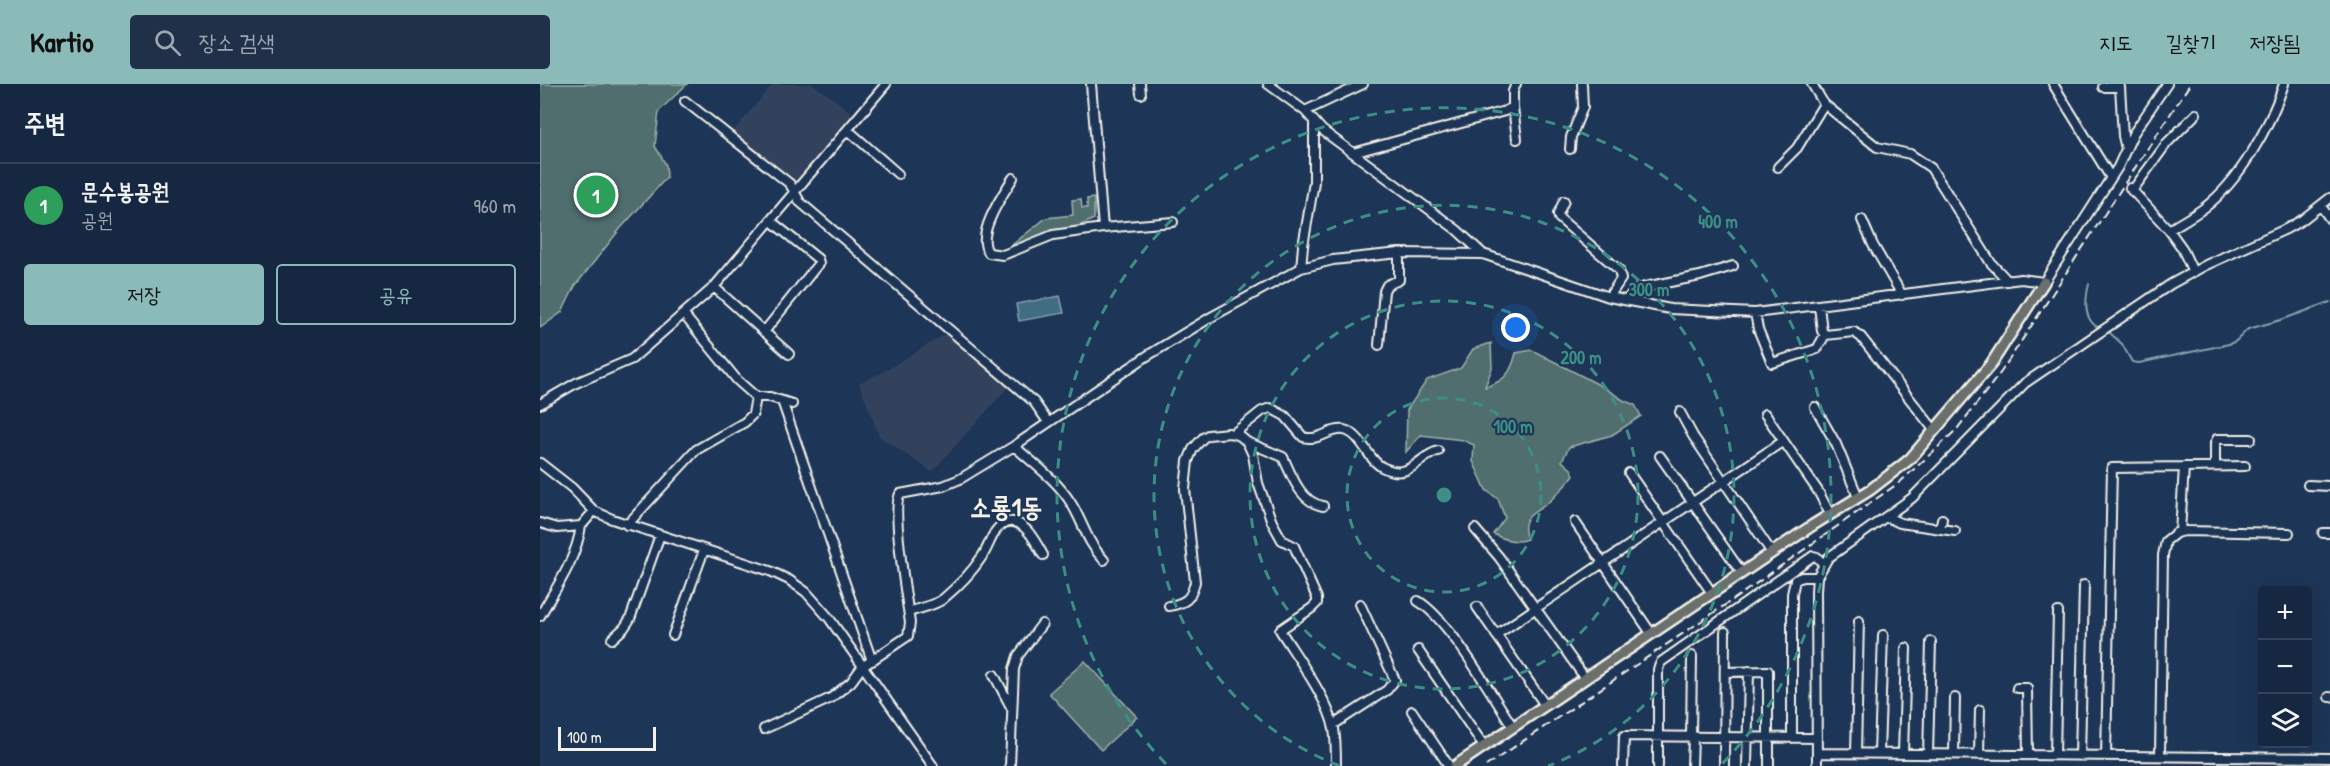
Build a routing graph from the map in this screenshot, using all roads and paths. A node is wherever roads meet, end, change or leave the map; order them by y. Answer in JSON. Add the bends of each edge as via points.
{"nodes":[{"id":1,"x":886,"y":84,"type":"edge"},
{"id":2,"x":1091,"y":84,"type":"edge"},
{"id":3,"x":1140,"y":84,"type":"edge"},
{"id":4,"x":1268,"y":84,"type":"edge"},
{"id":5,"x":1363,"y":84,"type":"edge"},
{"id":6,"x":1516,"y":84,"type":"edge"},
{"id":7,"x":1582,"y":84,"type":"edge"},
{"id":8,"x":1812,"y":84,"type":"edge"},
{"id":9,"x":2053,"y":84,"type":"edge"},
{"id":10,"x":2284,"y":84,"type":"edge"},
{"id":11,"x":2165,"y":85,"type":"edge"},
{"id":12,"x":2103,"y":87,"type":"dead end"},
{"id":13,"x":1141,"y":94,"type":"dead end"},
{"id":14,"x":685,"y":101,"type":"dead end"},
{"id":15,"x":1824,"y":104,"type":"junction"},
{"id":16,"x":1514,"y":107,"type":"junction"},
{"id":17,"x":1305,"y":111,"type":"junction"},
{"id":18,"x":2196,"y":114,"type":"dead end"},
{"id":19,"x":1314,"y":121,"type":"junction"},
{"id":20,"x":848,"y":130,"type":"junction"},
{"id":21,"x":1517,"y":139,"type":"dead end"},
{"id":22,"x":1570,"y":149,"type":"dead end"},
{"id":23,"x":2126,"y":149,"type":"junction"},
{"id":24,"x":1353,"y":153,"type":"junction"},
{"id":25,"x":1778,"y":167,"type":"dead end"},
{"id":26,"x":898,"y":174,"type":"dead end"},
{"id":27,"x":1013,"y":178,"type":"dead end"},
{"id":28,"x":2111,"y":178,"type":"junction"},
{"id":29,"x":795,"y":194,"type":"junction"},
{"id":30,"x":2330,"y":198,"type":"edge"},
{"id":31,"x":1564,"y":201,"type":"dead end"},
{"id":32,"x":2321,"y":206,"type":"junction"},
{"id":33,"x":2330,"y":219,"type":"edge"},
{"id":34,"x":1862,"y":220,"type":"dead end"},
{"id":35,"x":771,"y":221,"type":"junction"},
{"id":36,"x":1173,"y":222,"type":"dead end"},
{"id":37,"x":1103,"y":228,"type":"junction"},
{"id":38,"x":2169,"y":230,"type":"junction"},
{"id":39,"x":1399,"y":253,"type":"junction"},
{"id":40,"x":1483,"y":254,"type":"junction"},
{"id":41,"x":1733,"y":266,"type":"dead end"},
{"id":42,"x":1301,"y":268,"type":"junction"},
{"id":43,"x":2193,"y":272,"type":"junction"},
{"id":44,"x":2008,"y":281,"type":"junction"},
{"id":45,"x":2044,"y":282,"type":"junction"},
{"id":46,"x":714,"y":287,"type":"junction"},
{"id":47,"x":1902,"y":295,"type":"junction"},
{"id":48,"x":1609,"y":297,"type":"junction"},
{"id":49,"x":1627,"y":300,"type":"junction"},
{"id":50,"x":1819,"y":306,"type":"junction"},
{"id":51,"x":1755,"y":313,"type":"junction"},
{"id":52,"x":684,"y":315,"type":"junction"},
{"id":53,"x":764,"y":332,"type":"junction"},
{"id":54,"x":1825,"y":335,"type":"junction"},
{"id":55,"x":1379,"y":345,"type":"dead end"},
{"id":56,"x":789,"y":354,"type":"dead end"},
{"id":57,"x":756,"y":397,"type":"junction"},
{"id":58,"x":782,"y":401,"type":"junction"},
{"id":59,"x":540,"y":404,"type":"edge"},
{"id":60,"x":792,"y":404,"type":"dead end"},
{"id":61,"x":1815,"y":407,"type":"dead end"},
{"id":62,"x":1680,"y":412,"type":"dead end"},
{"id":63,"x":1765,"y":414,"type":"dead end"},
{"id":64,"x":1048,"y":423,"type":"junction"},
{"id":65,"x":1935,"y":431,"type":"junction"},
{"id":66,"x":1233,"y":434,"type":"junction"},
{"id":67,"x":2251,"y":439,"type":"dead end"},
{"id":68,"x":1782,"y":441,"type":"junction"},
{"id":69,"x":1247,"y":442,"type":"junction"},
{"id":70,"x":1014,"y":446,"type":"junction"},
{"id":71,"x":1438,"y":451,"type":"dead end"},
{"id":72,"x":1660,"y":456,"type":"dead end"},
{"id":73,"x":540,"y":463,"type":"edge"},
{"id":74,"x":2215,"y":465,"type":"junction"},
{"id":75,"x":2245,"y":466,"type":"dead end"},
{"id":76,"x":2184,"y":467,"type":"junction"},
{"id":77,"x":1629,"y":472,"type":"dead end"},
{"id":78,"x":1723,"y":482,"type":"junction"},
{"id":79,"x":2307,"y":485,"type":"dead end"},
{"id":80,"x":2330,"y":486,"type":"edge"},
{"id":81,"x":1858,"y":497,"type":"junction"},
{"id":82,"x":1694,"y":502,"type":"junction"},
{"id":83,"x":1323,"y":506,"type":"dead end"},
{"id":84,"x":594,"y":511,"type":"junction"},
{"id":85,"x":1830,"y":514,"type":"junction"},
{"id":86,"x":1887,"y":517,"type":"junction"},
{"id":87,"x":1942,"y":519,"type":"dead end"},
{"id":88,"x":1575,"y":522,"type":"dead end"},
{"id":89,"x":1664,"y":522,"type":"junction"},
{"id":90,"x":627,"y":525,"type":"junction"},
{"id":91,"x":581,"y":526,"type":"junction"},
{"id":92,"x":541,"y":527,"type":"edge"},
{"id":93,"x":1475,"y":529,"type":"dead end"},
{"id":94,"x":1940,"y":529,"type":"junction"},
{"id":95,"x":1955,"y":531,"type":"dead end"},
{"id":96,"x":2180,"y":532,"type":"junction"},
{"id":97,"x":2289,"y":533,"type":"dead end"},
{"id":98,"x":660,"y":535,"type":"junction"},
{"id":99,"x":704,"y":550,"type":"junction"},
{"id":100,"x":1772,"y":553,"type":"junction"},
{"id":101,"x":1043,"y":555,"type":"dead end"},
{"id":102,"x":1104,"y":560,"type":"dead end"},
{"id":103,"x":1604,"y":563,"type":"junction"},
{"id":104,"x":1823,"y":564,"type":"junction"},
{"id":105,"x":1742,"y":573,"type":"junction"},
{"id":106,"x":1817,"y":577,"type":"junction"},
{"id":107,"x":2084,"y":585,"type":"dead end"},
{"id":108,"x":1712,"y":593,"type":"junction"},
{"id":109,"x":1418,"y":601,"type":"dead end"},
{"id":110,"x":1360,"y":604,"type":"dead end"},
{"id":111,"x":1169,"y":606,"type":"dead end"},
{"id":112,"x":1477,"y":607,"type":"dead end"},
{"id":113,"x":1535,"y":609,"type":"junction"},
{"id":114,"x":909,"y":612,"type":"junction"},
{"id":115,"x":2058,"y":612,"type":"dead end"},
{"id":116,"x":540,"y":615,"type":"edge"},
{"id":117,"x":1859,"y":621,"type":"dead end"},
{"id":118,"x":1042,"y":624,"type":"dead end"},
{"id":119,"x":1725,"y":632,"type":"dead end"},
{"id":120,"x":1651,"y":633,"type":"junction"},
{"id":121,"x":674,"y":635,"type":"dead end"},
{"id":122,"x":1496,"y":635,"type":"junction"},
{"id":123,"x":1883,"y":635,"type":"dead end"},
{"id":124,"x":612,"y":639,"type":"dead end"},
{"id":125,"x":1931,"y":642,"type":"dead end"},
{"id":126,"x":1906,"y":648,"type":"dead end"},
{"id":127,"x":1418,"y":650,"type":"dead end"},
{"id":128,"x":1692,"y":656,"type":"dead end"},
{"id":129,"x":872,"y":661,"type":"junction"},
{"id":130,"x":862,"y":667,"type":"junction"},
{"id":131,"x":1749,"y":671,"type":"junction"},
{"id":132,"x":1725,"y":672,"type":"junction"},
{"id":133,"x":994,"y":675,"type":"dead end"},
{"id":134,"x":1584,"y":678,"type":"junction"},
{"id":135,"x":2017,"y":688,"type":"dead end"},
{"id":136,"x":1955,"y":698,"type":"dead end"},
{"id":137,"x":1545,"y":705,"type":"junction"},
{"id":138,"x":1980,"y":710,"type":"dead end"},
{"id":139,"x":1412,"y":711,"type":"dead end"},
{"id":140,"x":1014,"y":713,"type":"junction"},
{"id":141,"x":1333,"y":725,"type":"junction"},
{"id":142,"x":1513,"y":727,"type":"junction"},
{"id":143,"x":764,"y":729,"type":"dead end"},
{"id":144,"x":1658,"y":736,"type":"junction"},
{"id":145,"x":1692,"y":736,"type":"junction"},
{"id":146,"x":1724,"y":737,"type":"junction"},
{"id":147,"x":1748,"y":737,"type":"junction"},
{"id":148,"x":1769,"y":738,"type":"junction"},
{"id":149,"x":1792,"y":738,"type":"junction"},
{"id":150,"x":1817,"y":738,"type":"junction"},
{"id":151,"x":1484,"y":746,"type":"junction"},
{"id":152,"x":1817,"y":753,"type":"junction"},
{"id":153,"x":1856,"y":753,"type":"junction"},
{"id":154,"x":1879,"y":753,"type":"junction"},
{"id":155,"x":1903,"y":754,"type":"junction"},
{"id":156,"x":1928,"y":754,"type":"junction"},
{"id":157,"x":1954,"y":754,"type":"junction"},
{"id":158,"x":1979,"y":754,"type":"junction"},
{"id":159,"x":2028,"y":755,"type":"junction"},
{"id":160,"x":2055,"y":755,"type":"junction"},
{"id":161,"x":2080,"y":756,"type":"junction"},
{"id":162,"x":2106,"y":756,"type":"junction"},
{"id":163,"x":2160,"y":756,"type":"junction"},
{"id":164,"x":2330,"y":758,"type":"edge"},
{"id":165,"x":933,"y":766,"type":"edge"},
{"id":166,"x":1010,"y":766,"type":"edge"},
{"id":167,"x":1336,"y":766,"type":"edge"},
{"id":168,"x":1449,"y":766,"type":"edge"},
{"id":169,"x":1455,"y":766,"type":"edge"},
{"id":170,"x":1623,"y":766,"type":"edge"},
{"id":171,"x":1658,"y":766,"type":"edge"},
{"id":172,"x":1692,"y":766,"type":"edge"},
{"id":173,"x":1724,"y":766,"type":"edge"},
{"id":174,"x":1747,"y":766,"type":"edge"},
{"id":175,"x":1769,"y":766,"type":"edge"},
{"id":176,"x":1817,"y":766,"type":"edge"}],
"edges":[{"from":1,"to":20,"type":"street"},
{"from":2,"to":37,"type":"street"},
{"from":3,"to":13,"type":"street"},
{"from":4,"to":17,"type":"street"},
{"from":5,"to":17,"type":"street"},
{"from":6,"to":16,"type":"street"},
{"from":7,"to":22,"type":"street","via":[[1583,107]]},
{"from":8,"to":15,"type":"street"},
{"from":9,"to":28,"type":"street"},
{"from":10,"to":38,"type":"street","via":[[2267,126],[2234,177],[2205,207]]},
{"from":11,"to":23,"type":"street"},
{"from":12,"to":23,"type":"street","via":[[2120,87]]},
{"from":14,"to":29,"type":"street","via":[[790,184]]},
{"from":15,"to":25,"type":"street","via":[[1797,148]]},
{"from":15,"to":44,"type":"street","via":[[1878,147],[1910,154],[1931,168],[1991,263]]},
{"from":16,"to":21,"type":"street"},
{"from":16,"to":24,"type":"street"},
{"from":17,"to":19,"type":"street"},
{"from":18,"to":38,"type":"street","via":[[2167,143],[2131,190]]},
{"from":19,"to":24,"type":"street"},
{"from":19,"to":42,"type":"street","via":[[1314,183]]},
{"from":20,"to":26,"type":"street"},
{"from":20,"to":29,"type":"street"},
{"from":23,"to":28,"type":"street"},
{"from":24,"to":40,"type":"street","via":[[1457,230]]},
{"from":27,"to":37,"type":"street","via":[[983,238],[989,253],[1003,255],[1053,235]]},
{"from":28,"to":45,"type":"street"},
{"from":29,"to":35,"type":"street"},
{"from":29,"to":64,"type":"street","via":[[1034,402]]},
{"from":30,"to":32,"type":"street"},
{"from":31,"to":48,"type":"street","via":[[1557,214],[1559,218],[1619,270],[1621,279]]},
{"from":32,"to":33,"type":"street"},
{"from":32,"to":43,"type":"street","via":[[2286,229]]},
{"from":34,"to":47,"type":"street"},
{"from":35,"to":46,"type":"street"},
{"from":35,"to":53,"type":"street","via":[[819,263]]},
{"from":36,"to":37,"type":"street"},
{"from":38,"to":43,"type":"street"},
{"from":39,"to":40,"type":"street"},
{"from":39,"to":42,"type":"street","via":[[1344,258]]},
{"from":39,"to":55,"type":"street","via":[[1398,280],[1384,291]]},
{"from":40,"to":48,"type":"street"},
{"from":41,"to":49,"type":"street","via":[[1645,287],[1634,291]]},
{"from":42,"to":64,"type":"street","via":[[1203,322]]},
{"from":43,"to":86,"type":"street","via":[[2025,383],[1912,498]]},
{"from":44,"to":45,"type":"street"},
{"from":44,"to":47,"type":"street"},
{"from":45,"to":65,"type":"main road","via":[[1990,364]]},
{"from":46,"to":52,"type":"street"},
{"from":46,"to":53,"type":"street"},
{"from":47,"to":50,"type":"street"},
{"from":48,"to":49,"type":"street"},
{"from":49,"to":51,"type":"street","via":[[1670,309]]},
{"from":50,"to":51,"type":"street"},
{"from":50,"to":54,"type":"street"},
{"from":51,"to":54,"type":"street","via":[[1772,363],[1817,349]]},
{"from":52,"to":57,"type":"street","via":[[737,380]]},
{"from":52,"to":59,"type":"street","via":[[632,359],[576,383]]},
{"from":53,"to":56,"type":"street"},
{"from":54,"to":65,"type":"street","via":[[1854,332],[1861,337]]},
{"from":57,"to":58,"type":"street"},
{"from":57,"to":90,"type":"street","via":[[753,414],[745,422],[696,450]]},
{"from":58,"to":60,"type":"street"},
{"from":58,"to":129,"type":"street"},
{"from":61,"to":81,"type":"street"},
{"from":62,"to":78,"type":"street"},
{"from":63,"to":68,"type":"street"},
{"from":64,"to":70,"type":"street"},
{"from":65,"to":81,"type":"main road","via":[[1910,459]]},
{"from":66,"to":69,"type":"street"},
{"from":66,"to":71,"type":"street","via":[[1270,408],[1285,416],[1303,437],[1317,438],[1344,430],[1352,434],[1380,467],[1393,472],[1411,468]]},
{"from":66,"to":111,"type":"street","via":[[1208,435],[1193,449],[1188,461],[1185,489],[1195,582],[1192,595],[1184,603]]},
{"from":67,"to":74,"type":"street","via":[[2217,439]]},
{"from":68,"to":78,"type":"street"},
{"from":68,"to":85,"type":"street"},
{"from":69,"to":83,"type":"street","via":[[1283,457],[1297,488]]},
{"from":69,"to":141,"type":"street","via":[[1272,522],[1282,540],[1294,546],[1317,598],[1312,608],[1280,630],[1309,675]]},
{"from":70,"to":102,"type":"street","via":[[1061,488],[1092,548]]},
{"from":70,"to":114,"type":"street","via":[[960,479],[900,495],[897,500]]},
{"from":72,"to":82,"type":"street"},
{"from":73,"to":84,"type":"street"},
{"from":74,"to":75,"type":"street"},
{"from":74,"to":76,"type":"street"},
{"from":76,"to":96,"type":"street"},
{"from":76,"to":162,"type":"street","via":[[2112,468]]},
{"from":77,"to":89,"type":"street"},
{"from":78,"to":82,"type":"street"},
{"from":78,"to":100,"type":"street"},
{"from":79,"to":80,"type":"street"},
{"from":81,"to":85,"type":"main road"},
{"from":82,"to":89,"type":"street"},
{"from":82,"to":105,"type":"street"},
{"from":84,"to":90,"type":"street"},
{"from":84,"to":91,"type":"street"},
{"from":85,"to":100,"type":"main road"},
{"from":86,"to":94,"type":"street"},
{"from":86,"to":104,"type":"street"},
{"from":87,"to":94,"type":"street"},
{"from":88,"to":103,"type":"street"},
{"from":89,"to":103,"type":"street"},
{"from":89,"to":108,"type":"street"},
{"from":90,"to":98,"type":"street"},
{"from":91,"to":92,"type":"street"},
{"from":91,"to":116,"type":"street","via":[[571,564]]},
{"from":93,"to":113,"type":"street"},
{"from":94,"to":95,"type":"street"},
{"from":96,"to":97,"type":"street"},
{"from":96,"to":163,"type":"street","via":[[2169,538],[2164,547]]},
{"from":98,"to":99,"type":"street"},
{"from":98,"to":124,"type":"street","via":[[630,619]]},
{"from":99,"to":121,"type":"street"},
{"from":99,"to":130,"type":"street","via":[[770,571],[806,592]]},
{"from":100,"to":105,"type":"main road"},
{"from":101,"to":114,"type":"street","via":[[1027,530],[1010,522],[996,530],[981,558],[945,597]]},
{"from":103,"to":113,"type":"street"},
{"from":103,"to":120,"type":"street"},
{"from":104,"to":106,"type":"street"},
{"from":104,"to":144,"type":"street","via":[[1813,556],[1661,662]]},
{"from":105,"to":108,"type":"main road"},
{"from":106,"to":149,"type":"street","via":[[1795,580],[1792,594]]},
{"from":106,"to":150,"type":"street"},
{"from":107,"to":161,"type":"street"},
{"from":108,"to":120,"type":"main road"},
{"from":109,"to":142,"type":"street","via":[[1430,608],[1443,625]]},
{"from":110,"to":141,"type":"street","via":[[1395,680],[1387,690]]},
{"from":112,"to":122,"type":"street"},
{"from":113,"to":122,"type":"street"},
{"from":113,"to":134,"type":"street"},
{"from":114,"to":129,"type":"street","via":[[908,636]]},
{"from":115,"to":160,"type":"street"},
{"from":117,"to":153,"type":"street"},
{"from":118,"to":140,"type":"street","via":[[1018,656]]},
{"from":119,"to":132,"type":"street"},
{"from":120,"to":134,"type":"main road"},
{"from":122,"to":137,"type":"street"},
{"from":123,"to":154,"type":"street"},
{"from":125,"to":156,"type":"street"},
{"from":126,"to":155,"type":"street"},
{"from":127,"to":151,"type":"street"},
{"from":128,"to":145,"type":"street"},
{"from":129,"to":130,"type":"street"},
{"from":130,"to":143,"type":"street","via":[[831,698]]},
{"from":130,"to":165,"type":"street"},
{"from":131,"to":132,"type":"street"},
{"from":131,"to":147,"type":"street"},
{"from":131,"to":148,"type":"street","via":[[1768,671]]},
{"from":132,"to":146,"type":"street"},
{"from":133,"to":140,"type":"street"},
{"from":134,"to":137,"type":"main road"},
{"from":135,"to":159,"type":"street","via":[[2027,688]]},
{"from":136,"to":157,"type":"street"},
{"from":137,"to":142,"type":"main road"},
{"from":138,"to":158,"type":"street"},
{"from":139,"to":168,"type":"street"},
{"from":140,"to":166,"type":"street"},
{"from":141,"to":167,"type":"street"},
{"from":142,"to":151,"type":"main road"},
{"from":144,"to":145,"type":"street"},
{"from":144,"to":170,"type":"street","via":[[1624,736]]},
{"from":144,"to":171,"type":"street"},
{"from":145,"to":146,"type":"street"},
{"from":145,"to":172,"type":"street"},
{"from":146,"to":147,"type":"street"},
{"from":146,"to":173,"type":"street"},
{"from":147,"to":148,"type":"street"},
{"from":147,"to":174,"type":"street"},
{"from":148,"to":149,"type":"street"},
{"from":148,"to":175,"type":"street"},
{"from":149,"to":150,"type":"street"},
{"from":150,"to":152,"type":"street"},
{"from":151,"to":169,"type":"main road"},
{"from":152,"to":153,"type":"street"},
{"from":152,"to":176,"type":"street"},
{"from":153,"to":154,"type":"street"},
{"from":154,"to":155,"type":"street"},
{"from":155,"to":156,"type":"street"},
{"from":156,"to":157,"type":"street"},
{"from":157,"to":158,"type":"street"},
{"from":158,"to":159,"type":"street"},
{"from":159,"to":160,"type":"street"},
{"from":160,"to":161,"type":"street"},
{"from":161,"to":162,"type":"street"},
{"from":162,"to":163,"type":"street"},
{"from":163,"to":164,"type":"street"}]}
